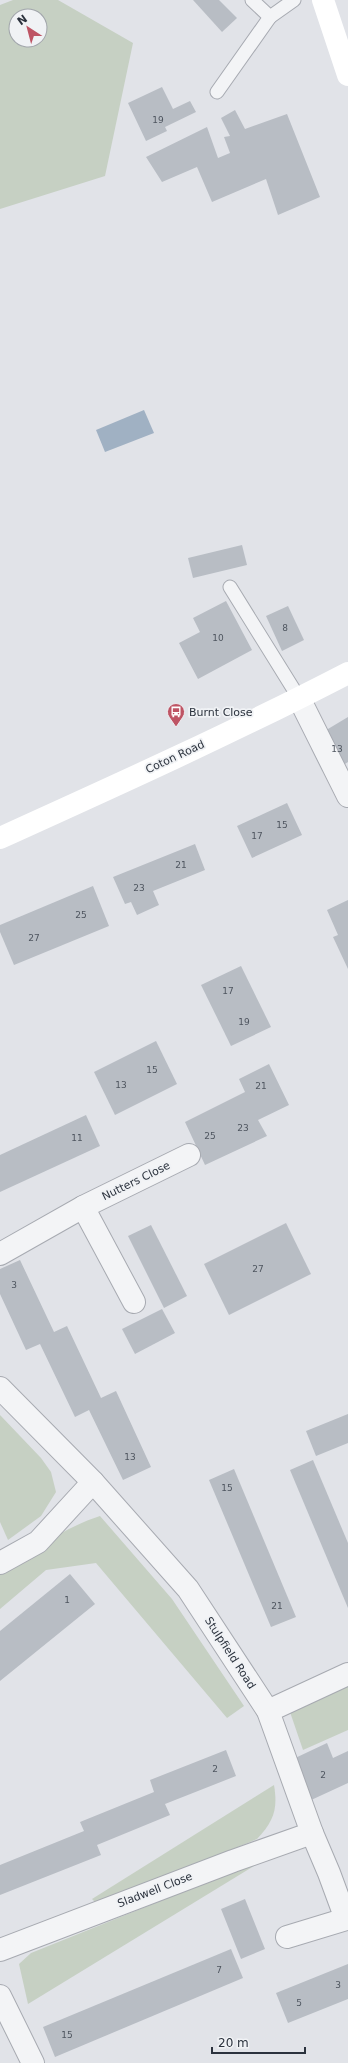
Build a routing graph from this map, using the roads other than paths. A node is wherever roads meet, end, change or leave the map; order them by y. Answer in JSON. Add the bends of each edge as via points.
{"nodes":[{"id":1,"x":252,"y":0,"type":"edge"},
{"id":2,"x":294,"y":0,"type":"edge"},
{"id":3,"x":323,"y":0,"type":"edge"},
{"id":4,"x":270,"y":17,"type":"junction"},
{"id":5,"x":348,"y":75,"type":"edge"},
{"id":6,"x":217,"y":92,"type":"dead end"},
{"id":7,"x":230,"y":587,"type":"dead end"},
{"id":8,"x":348,"y":673,"type":"edge"},
{"id":9,"x":299,"y":698,"type":"junction"},
{"id":10,"x":348,"y":796,"type":"edge"},
{"id":11,"x":0,"y":838,"type":"edge"},
{"id":12,"x":189,"y":1155,"type":"dead end"},
{"id":13,"x":83,"y":1207,"type":"junction"},
{"id":14,"x":0,"y":1254,"type":"edge"},
{"id":15,"x":134,"y":1302,"type":"dead end"},
{"id":16,"x":0,"y":1388,"type":"edge"},
{"id":17,"x":92,"y":1482,"type":"junction"},
{"id":18,"x":0,"y":1563,"type":"edge"},
{"id":19,"x":348,"y":1674,"type":"edge"},
{"id":20,"x":268,"y":1711,"type":"junction"},
{"id":21,"x":312,"y":1833,"type":"junction"},
{"id":22,"x":347,"y":1918,"type":"edge"},
{"id":23,"x":287,"y":1936,"type":"dead end"},
{"id":24,"x":0,"y":1950,"type":"edge"},
{"id":25,"x":0,"y":1996,"type":"edge"},
{"id":26,"x":33,"y":2063,"type":"edge"}],
"edges":[{"from":1,"to":4,"type":"lane"},
{"from":2,"to":4,"type":"lane"},
{"from":3,"to":5,"type":"street"},
{"from":4,"to":6,"type":"lane"},
{"from":7,"to":9,"type":"lane"},
{"from":8,"to":9,"type":"street","name":"Coton Road"},
{"from":9,"to":10,"type":"street"},
{"from":9,"to":11,"type":"street","name":"Coton Road"},
{"from":12,"to":13,"type":"street","name":"Nutters Close"},
{"from":13,"to":14,"type":"street","name":"Nutters Close"},
{"from":13,"to":15,"type":"street"},
{"from":16,"to":17,"type":"street","name":"Stulpfield Road"},
{"from":17,"to":18,"type":"street","via":[[38,1542]]},
{"from":17,"to":20,"type":"street","name":"Stulpfield Road","via":[[188,1589]]},
{"from":19,"to":20,"type":"street"},
{"from":20,"to":21,"type":"street","name":"Stulpfield Road"},
{"from":21,"to":22,"type":"street","name":"Stulpfield Road"},
{"from":21,"to":24,"type":"street","name":"Sladwell Close"},
{"from":22,"to":23,"type":"street","name":"Stulpfield Road"},
{"from":25,"to":26,"type":"street"}]}
